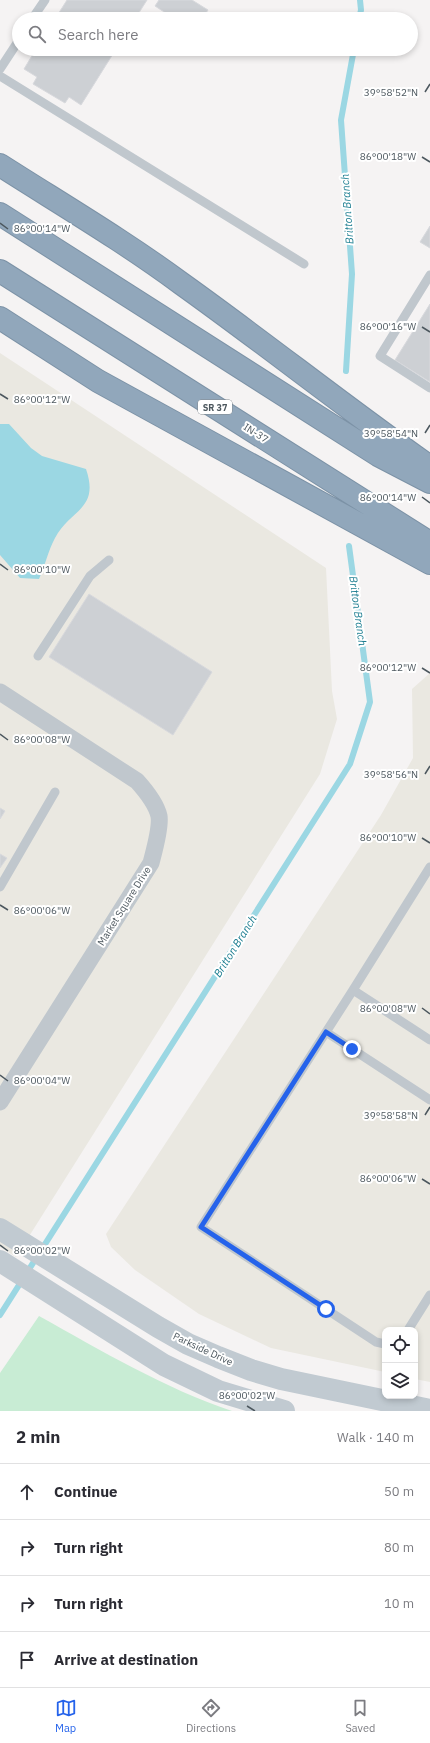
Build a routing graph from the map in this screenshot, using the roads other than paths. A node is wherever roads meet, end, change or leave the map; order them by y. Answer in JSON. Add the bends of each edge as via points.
{"nodes":[{"id":1,"x":45,"y":0,"type":"edge"},
{"id":2,"x":37,"y":12,"type":"edge"},
{"id":3,"x":12,"y":51,"type":"edge"},
{"id":4,"x":0,"y":69,"type":"edge"},
{"id":5,"x":0,"y":76,"type":"edge"},
{"id":6,"x":0,"y":166,"type":"edge"},
{"id":7,"x":0,"y":214,"type":"edge"},
{"id":8,"x":304,"y":264,"type":"dead end"},
{"id":9,"x":0,"y":271,"type":"edge"},
{"id":10,"x":430,"y":276,"type":"edge"},
{"id":11,"x":0,"y":318,"type":"edge"},
{"id":12,"x":430,"y":388,"type":"edge"},
{"id":13,"x":430,"y":467,"type":"edge"},
{"id":14,"x":430,"y":482,"type":"edge"},
{"id":15,"x":430,"y":543,"type":"edge"},
{"id":16,"x":109,"y":560,"type":"dead end"},
{"id":17,"x":430,"y":563,"type":"edge"},
{"id":18,"x":38,"y":656,"type":"dead end"},
{"id":19,"x":0,"y":692,"type":"edge"},
{"id":20,"x":55,"y":792,"type":"dead end"},
{"id":21,"x":430,"y":867,"type":"edge"},
{"id":22,"x":0,"y":887,"type":"edge"},
{"id":23,"x":353,"y":990,"type":"junction"},
{"id":24,"x":326,"y":1032,"type":"junction"},
{"id":25,"x":430,"y":1040,"type":"edge"},
{"id":26,"x":430,"y":1100,"type":"edge"},
{"id":27,"x":0,"y":1102,"type":"edge"},
{"id":28,"x":0,"y":1229,"type":"edge"},
{"id":29,"x":8,"y":1266,"type":"edge"},
{"id":30,"x":430,"y":1295,"type":"edge"},
{"id":31,"x":410,"y":1327,"type":"edge"},
{"id":32,"x":382,"y":1343,"type":"edge"},
{"id":33,"x":389,"y":1403,"type":"edge"},
{"id":34,"x":430,"y":1410,"type":"edge"},
{"id":35,"x":284,"y":1411,"type":"edge"}],
"edges":[{"from":1,"to":2,"type":"lane"},
{"from":3,"to":4,"type":"lane"},
{"from":5,"to":8,"type":"lane"},
{"from":6,"to":13,"type":"highway","via":[[182,284]]},
{"from":7,"to":14,"type":"highway","via":[[378,455]]},
{"from":9,"to":15,"type":"highway","name":"IN-37","number":"SR 37"},
{"from":10,"to":12,"type":"lane","via":[[380,356]]},
{"from":11,"to":17,"type":"highway","via":[[98,381]]},
{"from":16,"to":18,"type":"lane","via":[[90,576]]},
{"from":19,"to":27,"type":"street","name":"Market Square Drive","via":[[137,781],[147,793],[159,817],[157,841],[151,863]]},
{"from":20,"to":22,"type":"lane"},
{"from":21,"to":23,"type":"lane"},
{"from":23,"to":24,"type":"lane"},
{"from":23,"to":25,"type":"lane"},
{"from":24,"to":26,"type":"lane"},
{"from":24,"to":32,"type":"lane","via":[[201,1227],[376,1342]]},
{"from":28,"to":33,"type":"street","name":"Parkside Drive","via":[[188,1344],[251,1370],[281,1379]]},
{"from":29,"to":35,"type":"street","via":[[164,1365],[218,1391]]},
{"from":30,"to":31,"type":"lane"},
{"from":33,"to":34,"type":"street","name":"Parkside Drive"}]}
